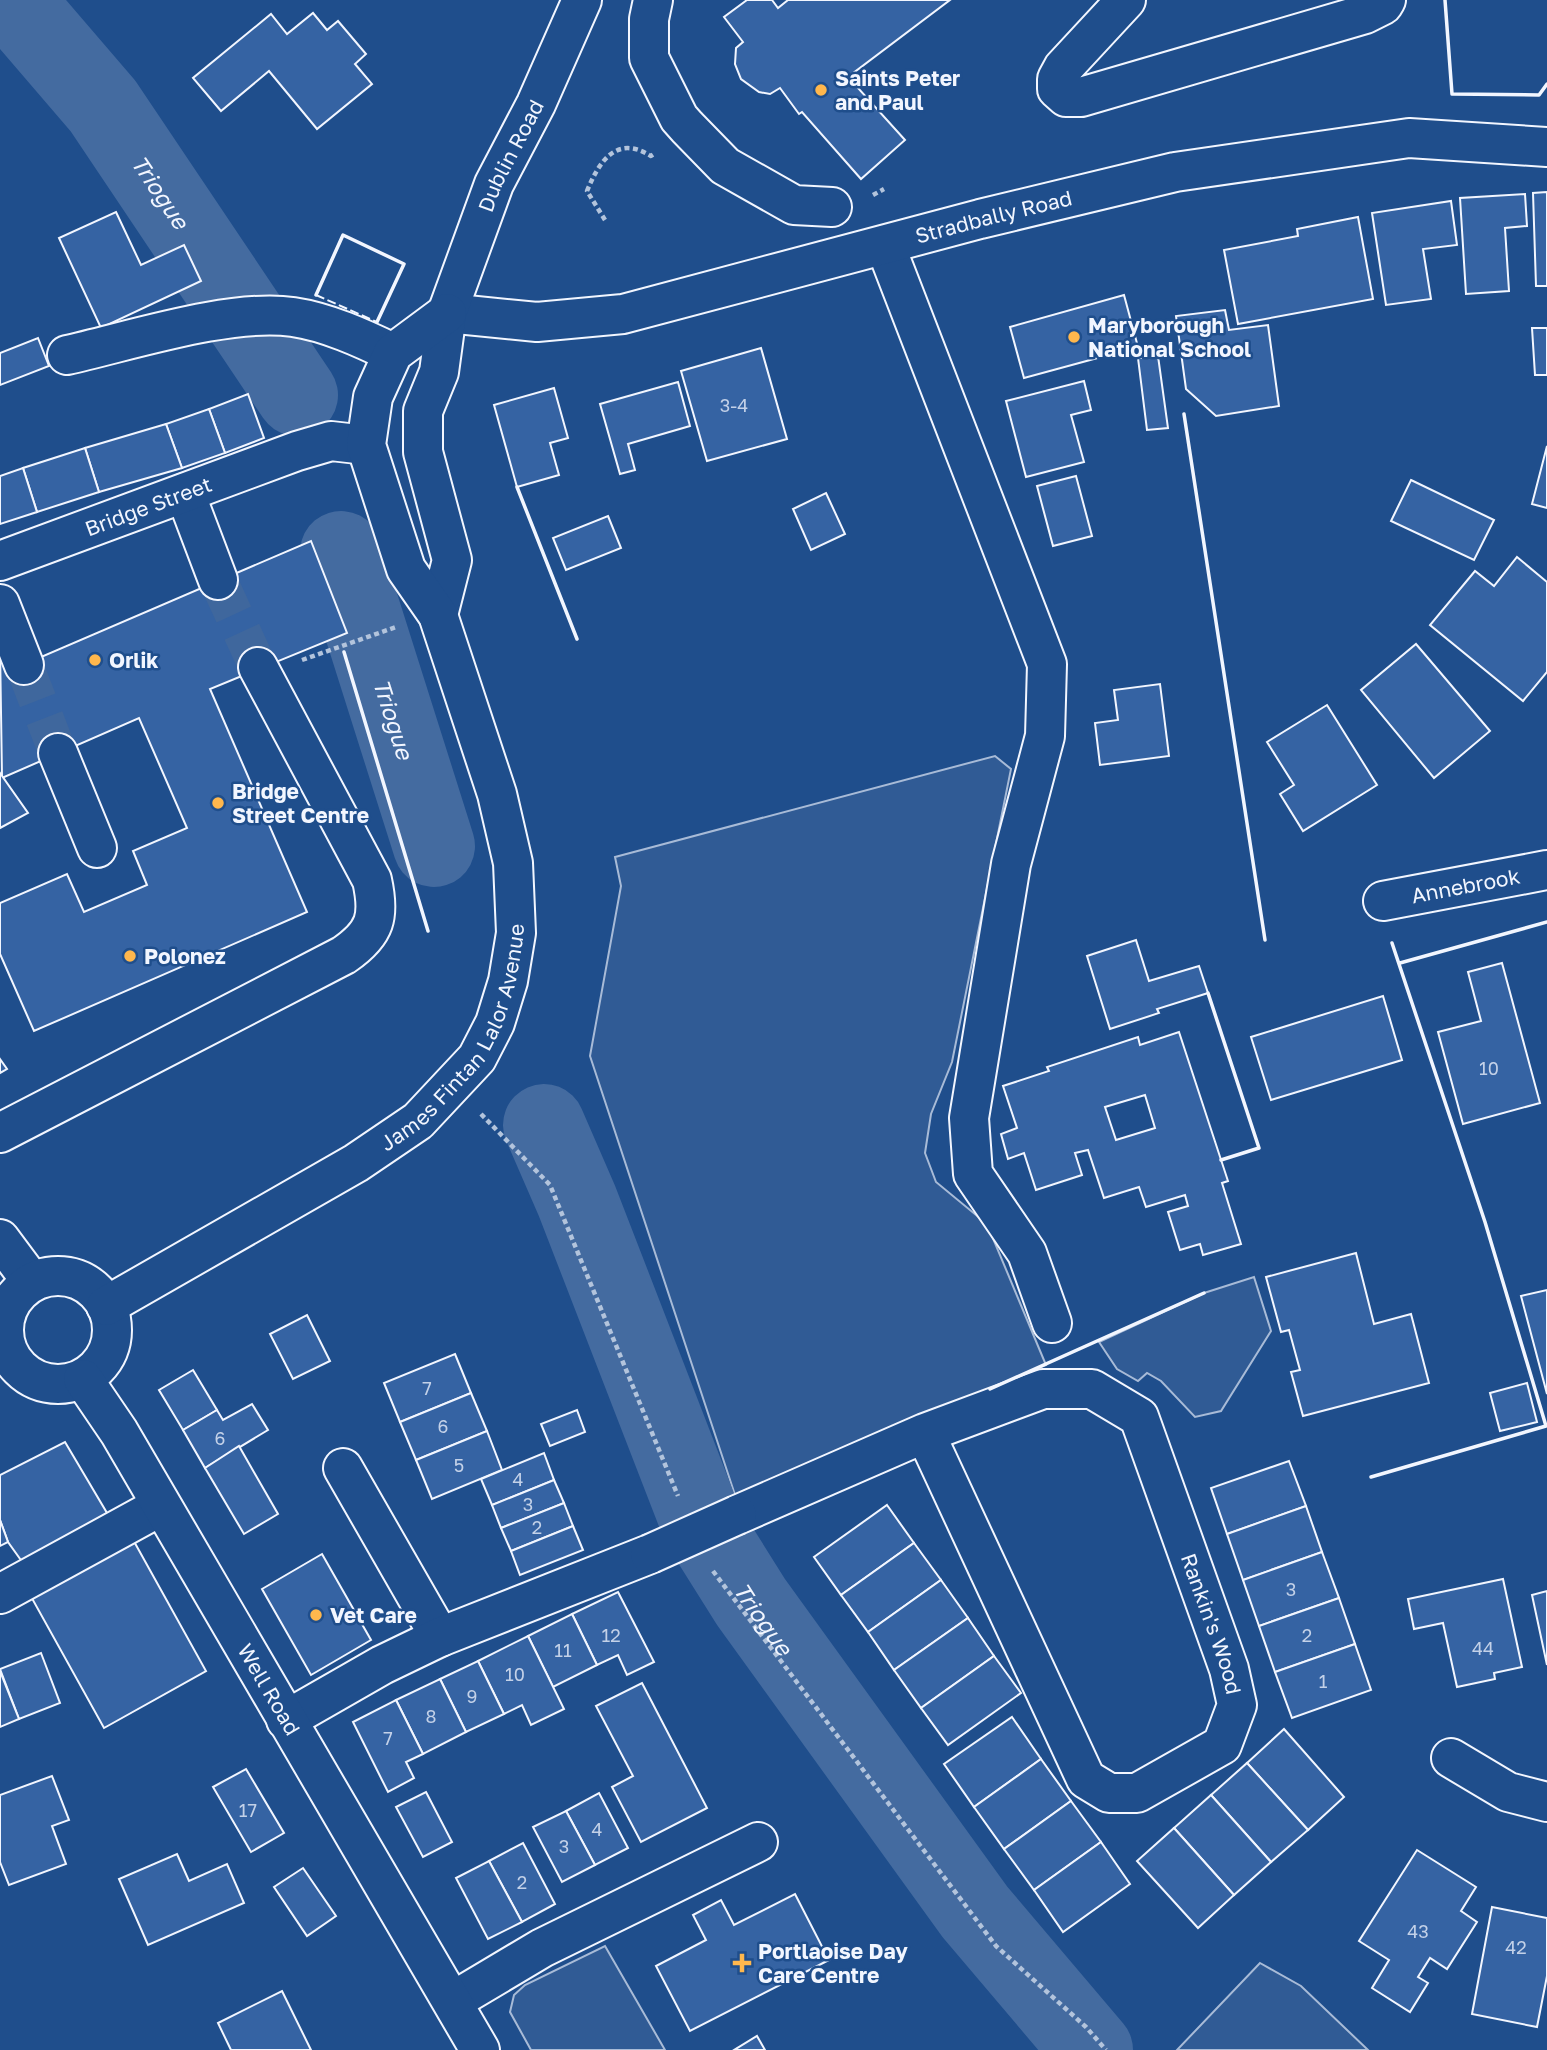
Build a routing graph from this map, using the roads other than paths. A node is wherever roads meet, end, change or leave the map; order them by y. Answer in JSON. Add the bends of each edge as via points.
{"nodes":[{"id":1,"x":582,"y":0,"type":"edge"},
{"id":2,"x":653,"y":0,"type":"edge"},
{"id":3,"x":1126,"y":0,"type":"edge"},
{"id":4,"x":1386,"y":0,"type":"edge"},
{"id":5,"x":1547,"y":147,"type":"edge"},
{"id":6,"x":832,"y":206,"type":"dead end"},
{"id":7,"x":885,"y":244,"type":"junction"},
{"id":8,"x":447,"y":313,"type":"junction"},
{"id":9,"x":393,"y":352,"type":"junction"},
{"id":10,"x":67,"y":355,"type":"dead end"},
{"id":11,"x":331,"y":446,"type":"junction"},
{"id":12,"x":186,"y":493,"type":"junction"},
{"id":13,"x":0,"y":561,"type":"edge"},
{"id":14,"x":218,"y":580,"type":"tunnel mouth"},
{"id":15,"x":0,"y":604,"type":"edge"},
{"id":16,"x":438,"y":615,"type":"junction"},
{"id":17,"x":24,"y":665,"type":"tunnel mouth"},
{"id":18,"x":258,"y":667,"type":"tunnel mouth"},
{"id":19,"x":58,"y":753,"type":"tunnel mouth"},
{"id":20,"x":97,"y":848,"type":"dead end"},
{"id":21,"x":1547,"y":870,"type":"edge"},
{"id":22,"x":1382,"y":901,"type":"dead end"},
{"id":23,"x":0,"y":1133,"type":"edge"},
{"id":24,"x":0,"y":1239,"type":"edge"},
{"id":25,"x":32,"y":1282,"type":"junction"},
{"id":26,"x":106,"y":1306,"type":"junction"},
{"id":27,"x":1052,"y":1323,"type":"dead end"},
{"id":28,"x":5,"y":1359,"type":"edge"},
{"id":29,"x":83,"y":1378,"type":"junction"},
{"id":30,"x":925,"y":1433,"type":"junction"},
{"id":31,"x":343,"y":1468,"type":"dead end"},
{"id":32,"x":161,"y":1506,"type":"junction"},
{"id":33,"x":0,"y":1594,"type":"edge"},
{"id":34,"x":440,"y":1637,"type":"junction"},
{"id":35,"x":286,"y":1720,"type":"junction"},
{"id":36,"x":1451,"y":1758,"type":"dead end"},
{"id":37,"x":1547,"y":1802,"type":"edge"},
{"id":38,"x":758,"y":1841,"type":"dead end"},
{"id":39,"x":453,"y":2001,"type":"junction"},
{"id":40,"x":480,"y":2050,"type":"edge"}],
"edges":[{"from":1,"to":8,"type":"street","name":"Dublin Road","via":[[495,184]]},
{"from":2,"to":6,"type":"street","via":[[649,58],[679,118],[725,166],[794,205]]},
{"from":3,"to":4,"type":"street","via":[[1063,68],[1057,89],[1066,97],[1081,97],[1365,14]]},
{"from":5,"to":7,"type":"street","name":"Stradbally Road","via":[[1409,138],[1175,172]]},
{"from":7,"to":8,"type":"street","name":"Stradbally Road","via":[[623,314],[537,322]]},
{"from":7,"to":27,"type":"street","via":[[1046,664],[1045,736],[1011,864],[969,1118],[973,1174],[1027,1253]]},
{"from":8,"to":9,"type":"street"},
{"from":8,"to":16,"type":"street","via":[[439,372],[424,411],[424,452],[452,560]]},
{"from":9,"to":10,"type":"street","via":[[359,336],[292,317],[225,319]]},
{"from":9,"to":11,"type":"street","name":"James Fintan Lalor Avenue","via":[[373,397]]},
{"from":11,"to":12,"type":"street","name":"Bridge Street"},
{"from":11,"to":16,"type":"street","name":"James Fintan Lalor Avenue"},
{"from":12,"to":13,"type":"street","name":"Bridge Street"},
{"from":12,"to":14,"type":"street"},
{"from":15,"to":17,"type":"street"},
{"from":16,"to":26,"type":"street","name":"James Fintan Lalor Avenue","via":[[500,806],[513,863],[516,933],[495,1023],[477,1058],[418,1121],[356,1163]]},
{"from":18,"to":23,"type":"street","via":[[372,880],[377,915],[371,928],[344,955]]},
{"from":19,"to":20,"type":"street"},
{"from":21,"to":22,"type":"street","name":"Annebrook"},
{"from":24,"to":25,"type":"street"},
{"from":25,"to":26,"type":"street","via":[[50,1276],[72,1277],[89,1285]]},
{"from":25,"to":28,"type":"street","via":[[12,1300],[4,1318]]},
{"from":26,"to":29,"type":"street","via":[[112,1324],[109,1348],[100,1365]]},
{"from":28,"to":29,"type":"street","via":[[41,1382],[65,1384]]},
{"from":29,"to":32,"type":"street","name":"Well Road"},
{"from":30,"to":30,"type":"street","name":"Rankin's Wood","via":[[1043,1389],[1092,1389],[1139,1417],[1229,1669],[1237,1705],[1222,1745],[1137,1793],[1109,1793],[1086,1779]]},
{"from":30,"to":34,"type":"street","name":"Rankin's Wood","bridge":true,"via":[[650,1554]]},
{"from":31,"to":34,"type":"street"},
{"from":32,"to":33,"type":"street"},
{"from":32,"to":35,"type":"street","name":"Well Road"},
{"from":34,"to":35,"type":"street","name":"Rankin's Wood"},
{"from":35,"to":39,"type":"street","name":"Well Road"},
{"from":36,"to":37,"type":"street","via":[[1508,1791]]},
{"from":38,"to":39,"type":"street","via":[[542,1948]]},
{"from":39,"to":40,"type":"street","name":"Well Road"}]}
